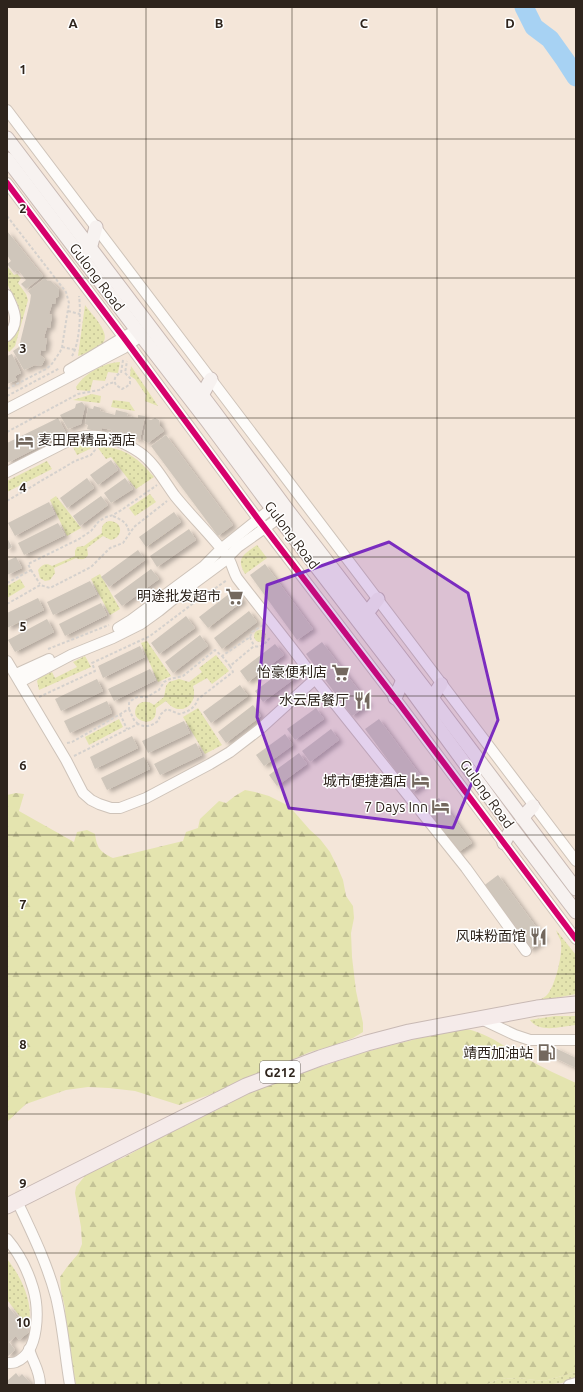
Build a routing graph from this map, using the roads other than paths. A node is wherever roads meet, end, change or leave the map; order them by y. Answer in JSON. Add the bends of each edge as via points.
{"nodes":[{"id":1,"x":7,"y":110,"type":"edge"},
{"id":2,"x":7,"y":138,"type":"edge"},
{"id":3,"x":7,"y":159,"type":"edge"},
{"id":4,"x":7,"y":183,"type":"edge"},
{"id":5,"x":96,"y":226,"type":"junction"},
{"id":6,"x":90,"y":249,"type":"junction"},
{"id":7,"x":7,"y":295,"type":"edge"},
{"id":8,"x":139,"y":333,"type":"junction"},
{"id":9,"x":7,"y":336,"type":"edge"},
{"id":10,"x":127,"y":341,"type":"junction"},
{"id":11,"x":211,"y":379,"type":"junction"},
{"id":12,"x":202,"y":396,"type":"junction"},
{"id":13,"x":7,"y":402,"type":"edge"},
{"id":14,"x":7,"y":409,"type":"edge"},
{"id":15,"x":7,"y":472,"type":"edge"},
{"id":16,"x":276,"y":513,"type":"junction"},
{"id":17,"x":258,"y":519,"type":"junction"},
{"id":18,"x":265,"y":527,"type":"junction"},
{"id":19,"x":224,"y":553,"type":"junction"},
{"id":20,"x":378,"y":599,"type":"junction"},
{"id":21,"x":367,"y":613,"type":"junction"},
{"id":22,"x":7,"y":660,"type":"edge"},
{"id":23,"x":18,"y":678,"type":"junction"},
{"id":24,"x":315,"y":680,"type":"junction"},
{"id":25,"x":403,"y":680,"type":"junction"},
{"id":26,"x":441,"y":684,"type":"junction"},
{"id":27,"x":395,"y":698,"type":"junction"},
{"id":28,"x":432,"y":698,"type":"junction"},
{"id":29,"x":533,"y":806,"type":"junction"},
{"id":30,"x":522,"y":818,"type":"junction"},
{"id":31,"x":512,"y":828,"type":"junction"},
{"id":32,"x":504,"y":843,"type":"junction"},
{"id":33,"x":576,"y":861,"type":"edge"},
{"id":34,"x":576,"y":889,"type":"edge"},
{"id":35,"x":576,"y":912,"type":"edge"},
{"id":36,"x":576,"y":939,"type":"edge"},
{"id":37,"x":526,"y":951,"type":"dead end"},
{"id":38,"x":576,"y":1004,"type":"edge"},
{"id":39,"x":479,"y":1018,"type":"junction"},
{"id":40,"x":576,"y":1040,"type":"edge"},
{"id":41,"x":12,"y":1204,"type":"edge"},
{"id":42,"x":7,"y":1239,"type":"edge"},
{"id":43,"x":29,"y":1349,"type":"junction"},
{"id":44,"x":7,"y":1363,"type":"edge"},
{"id":45,"x":576,"y":1383,"type":"edge"},
{"id":46,"x":40,"y":1385,"type":"edge"},
{"id":47,"x":70,"y":1385,"type":"edge"},
{"id":48,"x":569,"y":1385,"type":"edge"}],
"edges":[{"from":1,"to":5,"type":"street"},
{"from":2,"to":6,"type":"main road","name":"Gulong Road"},
{"from":3,"to":8,"type":"main road","name":"Gulong Road"},
{"from":4,"to":10,"type":"street"},
{"from":5,"to":6,"type":"main road"},
{"from":5,"to":11,"type":"street"},
{"from":6,"to":12,"type":"main road","name":"Gulong Road"},
{"from":7,"to":9,"type":"street","via":[[16,317],[12,331]]},
{"from":8,"to":10,"type":"street"},
{"from":8,"to":16,"type":"main road","name":"Gulong Road"},
{"from":10,"to":13,"type":"street"},
{"from":10,"to":14,"type":"street"},
{"from":10,"to":17,"type":"street"},
{"from":11,"to":12,"type":"main road"},
{"from":11,"to":20,"type":"street"},
{"from":12,"to":21,"type":"main road","name":"Gulong Road"},
{"from":15,"to":19,"type":"street","via":[[79,437],[99,436],[120,442],[145,457]]},
{"from":16,"to":17,"type":"street"},
{"from":16,"to":18,"type":"street"},
{"from":16,"to":25,"type":"main road","name":"Gulong Road"},
{"from":17,"to":18,"type":"street"},
{"from":17,"to":19,"type":"street"},
{"from":18,"to":19,"type":"street","via":[[238,547]]},
{"from":18,"to":27,"type":"street"},
{"from":19,"to":23,"type":"street","via":[[123,626]]},
{"from":19,"to":24,"type":"street","via":[[236,576],[276,633],[295,651]]},
{"from":20,"to":21,"type":"main road"},
{"from":20,"to":26,"type":"street"},
{"from":21,"to":28,"type":"main road","name":"Gulong Road"},
{"from":22,"to":23,"type":"street"},
{"from":23,"to":24,"type":"street","via":[[36,699],[83,792],[91,800],[111,808],[120,808],[146,798],[230,752]]},
{"from":24,"to":37,"type":"street","via":[[466,868]]},
{"from":25,"to":27,"type":"main road"},
{"from":25,"to":31,"type":"main road","name":"Gulong Road"},
{"from":26,"to":28,"type":"main road"},
{"from":26,"to":29,"type":"street"},
{"from":27,"to":32,"type":"street"},
{"from":28,"to":30,"type":"main road","name":"Gulong Road"},
{"from":29,"to":30,"type":"main road"},
{"from":29,"to":33,"type":"street"},
{"from":30,"to":34,"type":"main road","name":"Gulong Road"},
{"from":31,"to":32,"type":"main road"},
{"from":31,"to":35,"type":"main road","name":"Gulong Road"},
{"from":32,"to":36,"type":"street"},
{"from":38,"to":39,"type":"highway","number":"G212"},
{"from":39,"to":40,"type":"street","via":[[530,1040]]},
{"from":39,"to":41,"type":"highway","number":"G212","via":[[366,1042],[246,1086]]},
{"from":41,"to":47,"type":"street","via":[[41,1253],[52,1283]]},
{"from":42,"to":43,"type":"street","via":[[24,1266],[33,1289],[37,1324]]},
{"from":43,"to":44,"type":"street","via":[[16,1362]]},
{"from":43,"to":46,"type":"street","via":[[40,1374]]},
{"from":45,"to":48,"type":"street"}]}
